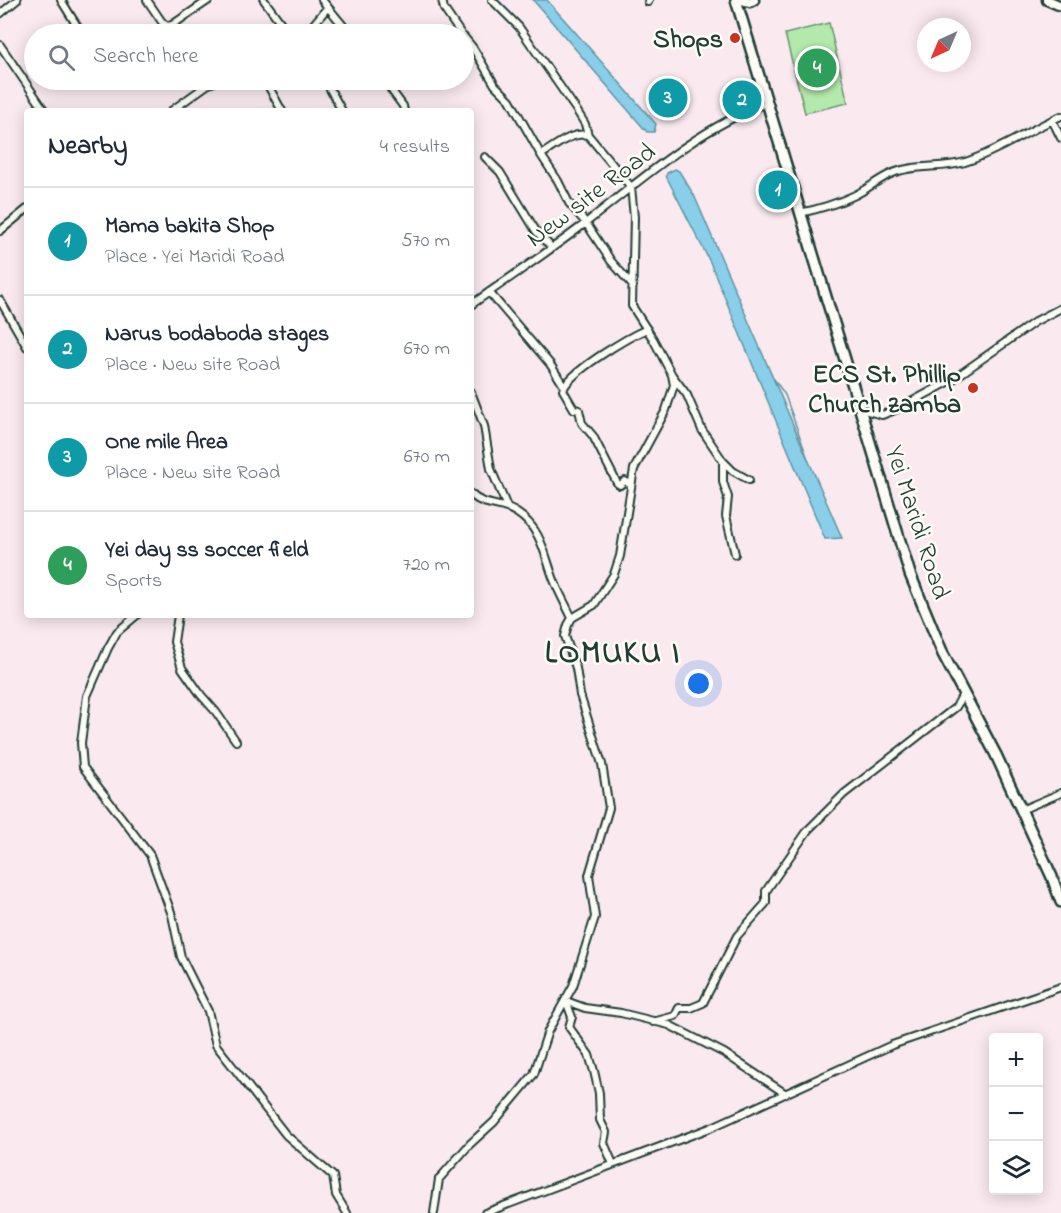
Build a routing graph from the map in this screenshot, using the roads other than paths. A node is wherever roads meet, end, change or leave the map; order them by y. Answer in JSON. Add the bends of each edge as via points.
{"nodes":[{"id":1,"x":18,"y":0,"type":"edge"},
{"id":2,"x":62,"y":0,"type":"edge"},
{"id":3,"x":147,"y":0,"type":"edge"},
{"id":4,"x":209,"y":0,"type":"edge"},
{"id":5,"x":264,"y":0,"type":"edge"},
{"id":6,"x":322,"y":0,"type":"edge"},
{"id":7,"x":442,"y":0,"type":"edge"},
{"id":8,"x":492,"y":0,"type":"edge"},
{"id":9,"x":736,"y":0,"type":"edge"},
{"id":10,"x":742,"y":0,"type":"edge"},
{"id":11,"x":754,"y":0,"type":"edge"},
{"id":12,"x":1047,"y":0,"type":"edge"},
{"id":13,"x":1061,"y":6,"type":"edge"},
{"id":14,"x":328,"y":7,"type":"junction"},
{"id":15,"x":0,"y":14,"type":"edge"},
{"id":16,"x":76,"y":24,"type":"edge"},
{"id":17,"x":164,"y":24,"type":"edge"},
{"id":18,"x":175,"y":24,"type":"edge"},
{"id":19,"x":282,"y":24,"type":"edge"},
{"id":20,"x":314,"y":24,"type":"edge"},
{"id":21,"x":342,"y":24,"type":"edge"},
{"id":22,"x":454,"y":24,"type":"edge"},
{"id":23,"x":0,"y":45,"type":"edge"},
{"id":24,"x":474,"y":52,"type":"edge"},
{"id":25,"x":24,"y":80,"type":"edge"},
{"id":26,"x":31,"y":90,"type":"edge"},
{"id":27,"x":196,"y":90,"type":"edge"},
{"id":28,"x":270,"y":90,"type":"edge"},
{"id":29,"x":332,"y":90,"type":"edge"},
{"id":30,"x":392,"y":90,"type":"edge"},
{"id":31,"x":767,"y":103,"type":"junction"},
{"id":32,"x":43,"y":108,"type":"edge"},
{"id":33,"x":175,"y":108,"type":"edge"},
{"id":34,"x":280,"y":108,"type":"edge"},
{"id":35,"x":340,"y":108,"type":"edge"},
{"id":36,"x":404,"y":108,"type":"edge"},
{"id":37,"x":1061,"y":116,"type":"edge"},
{"id":38,"x":1052,"y":120,"type":"junction"},
{"id":39,"x":588,"y":135,"type":"junction"},
{"id":40,"x":1061,"y":138,"type":"edge"},
{"id":41,"x":541,"y":155,"type":"junction"},
{"id":42,"x":485,"y":157,"type":"dead end"},
{"id":43,"x":631,"y":187,"type":"junction"},
{"id":44,"x":24,"y":211,"type":"edge"},
{"id":45,"x":800,"y":213,"type":"junction"},
{"id":46,"x":586,"y":223,"type":"junction"},
{"id":47,"x":0,"y":231,"type":"edge"},
{"id":48,"x":552,"y":248,"type":"junction"},
{"id":49,"x":633,"y":286,"type":"junction"},
{"id":50,"x":489,"y":292,"type":"junction"},
{"id":51,"x":0,"y":300,"type":"edge"},
{"id":52,"x":474,"y":302,"type":"edge"},
{"id":53,"x":1061,"y":308,"type":"edge"},
{"id":54,"x":647,"y":329,"type":"junction"},
{"id":55,"x":24,"y":342,"type":"edge"},
{"id":56,"x":672,"y":375,"type":"junction"},
{"id":57,"x":564,"y":386,"type":"junction"},
{"id":58,"x":474,"y":400,"type":"edge"},
{"id":59,"x":861,"y":409,"type":"junction"},
{"id":60,"x":723,"y":461,"type":"junction"},
{"id":61,"x":749,"y":480,"type":"dead end"},
{"id":62,"x":631,"y":485,"type":"junction"},
{"id":63,"x":474,"y":496,"type":"edge"},
{"id":64,"x":507,"y":507,"type":"junction"},
{"id":65,"x":735,"y":554,"type":"dead end"},
{"id":66,"x":133,"y":618,"type":"edge"},
{"id":67,"x":178,"y":618,"type":"edge"},
{"id":68,"x":572,"y":618,"type":"junction"},
{"id":69,"x":963,"y":694,"type":"junction"},
{"id":70,"x":236,"y":741,"type":"dead end"},
{"id":71,"x":1061,"y":793,"type":"edge"},
{"id":72,"x":1021,"y":810,"type":"junction"},
{"id":73,"x":1061,"y":902,"type":"edge"},
{"id":74,"x":1061,"y":987,"type":"edge"},
{"id":75,"x":566,"y":1001,"type":"junction"},
{"id":76,"x":653,"y":1022,"type":"junction"},
{"id":77,"x":786,"y":1094,"type":"junction"},
{"id":78,"x":613,"y":1164,"type":"junction"},
{"id":79,"x":347,"y":1213,"type":"edge"},
{"id":80,"x":434,"y":1213,"type":"edge"},
{"id":81,"x":485,"y":1213,"type":"edge"}],
"edges":[{"from":1,"to":15,"type":"street"},
{"from":2,"to":16,"type":"street"},
{"from":3,"to":17,"type":"street"},
{"from":4,"to":18,"type":"street"},
{"from":5,"to":19,"type":"street"},
{"from":6,"to":14,"type":"street"},
{"from":7,"to":22,"type":"street"},
{"from":8,"to":39,"type":"street","via":[[519,27],[577,111]]},
{"from":9,"to":31,"type":"main road","name":"Yei Maridi Road"},
{"from":10,"to":11,"type":"street"},
{"from":12,"to":13,"type":"street"},
{"from":14,"to":20,"type":"street"},
{"from":14,"to":21,"type":"street"},
{"from":23,"to":25,"type":"street"},
{"from":24,"to":41,"type":"street","via":[[495,85],[510,100]]},
{"from":26,"to":32,"type":"street"},
{"from":27,"to":33,"type":"street"},
{"from":28,"to":34,"type":"street"},
{"from":29,"to":35,"type":"street"},
{"from":30,"to":36,"type":"street"},
{"from":31,"to":43,"type":"street","name":"New site Road","via":[[738,114]]},
{"from":31,"to":45,"type":"main road","name":"Yei Maridi Road"},
{"from":37,"to":38,"type":"street"},
{"from":38,"to":40,"type":"street"},
{"from":38,"to":45,"type":"street","via":[[966,161],[895,172],[855,196]]},
{"from":39,"to":41,"type":"street","via":[[579,133]]},
{"from":39,"to":43,"type":"street"},
{"from":41,"to":46,"type":"street","via":[[569,203]]},
{"from":42,"to":48,"type":"street","via":[[500,172],[536,231]]},
{"from":43,"to":46,"type":"street","name":"New site Road"},
{"from":43,"to":49,"type":"street"},
{"from":44,"to":47,"type":"street"},
{"from":45,"to":59,"type":"main road","name":"Yei Maridi Road"},
{"from":46,"to":48,"type":"street","name":"New site Road"},
{"from":46,"to":49,"type":"street"},
{"from":48,"to":50,"type":"street","name":"New site Road"},
{"from":49,"to":54,"type":"street","via":[[632,306]]},
{"from":50,"to":52,"type":"street","name":"New site Road"},
{"from":50,"to":57,"type":"street"},
{"from":51,"to":55,"type":"street"},
{"from":53,"to":59,"type":"street","via":[[952,380],[900,408],[882,416]]},
{"from":54,"to":56,"type":"street"},
{"from":54,"to":57,"type":"street","via":[[594,360]]},
{"from":56,"to":60,"type":"street","via":[[687,394],[702,430]]},
{"from":56,"to":62,"type":"street","via":[[672,395],[641,453]]},
{"from":57,"to":62,"type":"street","via":[[564,393],[574,409],[579,410],[582,423],[617,483],[625,481]]},
{"from":58,"to":64,"type":"street","via":[[484,426],[491,469]]},
{"from":59,"to":69,"type":"main road","name":"Yei Maridi Road","via":[[910,574]]},
{"from":60,"to":61,"type":"street"},
{"from":60,"to":65,"type":"street","via":[[728,497],[726,516]]},
{"from":62,"to":68,"type":"street","via":[[614,573],[594,605]]},
{"from":63,"to":64,"type":"street","via":[[481,502]]},
{"from":64,"to":68,"type":"street","via":[[539,535]]},
{"from":66,"to":79,"type":"street","via":[[117,632],[87,696],[81,743],[83,767],[150,855],[172,915],[181,957],[208,1011],[216,1045],[286,1134],[333,1176],[336,1195]]},
{"from":67,"to":70,"type":"street","via":[[174,642],[182,668]]},
{"from":68,"to":75,"type":"street","via":[[566,642],[602,764],[609,808],[589,875],[595,917]]},
{"from":69,"to":72,"type":"main road","name":"Yei Maridi Road"},
{"from":69,"to":76,"type":"street","via":[[956,707],[844,794],[808,830],[766,891],[766,903],[737,936],[704,1003],[679,1008],[675,1016]]},
{"from":71,"to":72,"type":"street"},
{"from":72,"to":73,"type":"main road","name":"Yei Maridi Road"},
{"from":74,"to":77,"type":"street","via":[[892,1045]]},
{"from":75,"to":76,"type":"street"},
{"from":75,"to":78,"type":"street","via":[[572,1017],[568,1027],[589,1055],[594,1071],[600,1120],[606,1132],[604,1143]]},
{"from":75,"to":80,"type":"street","via":[[548,1031],[534,1074],[439,1179]]},
{"from":76,"to":77,"type":"street","via":[[669,1025],[724,1053]]},
{"from":77,"to":78,"type":"street","via":[[710,1128]]},
{"from":78,"to":81,"type":"street"}]}
